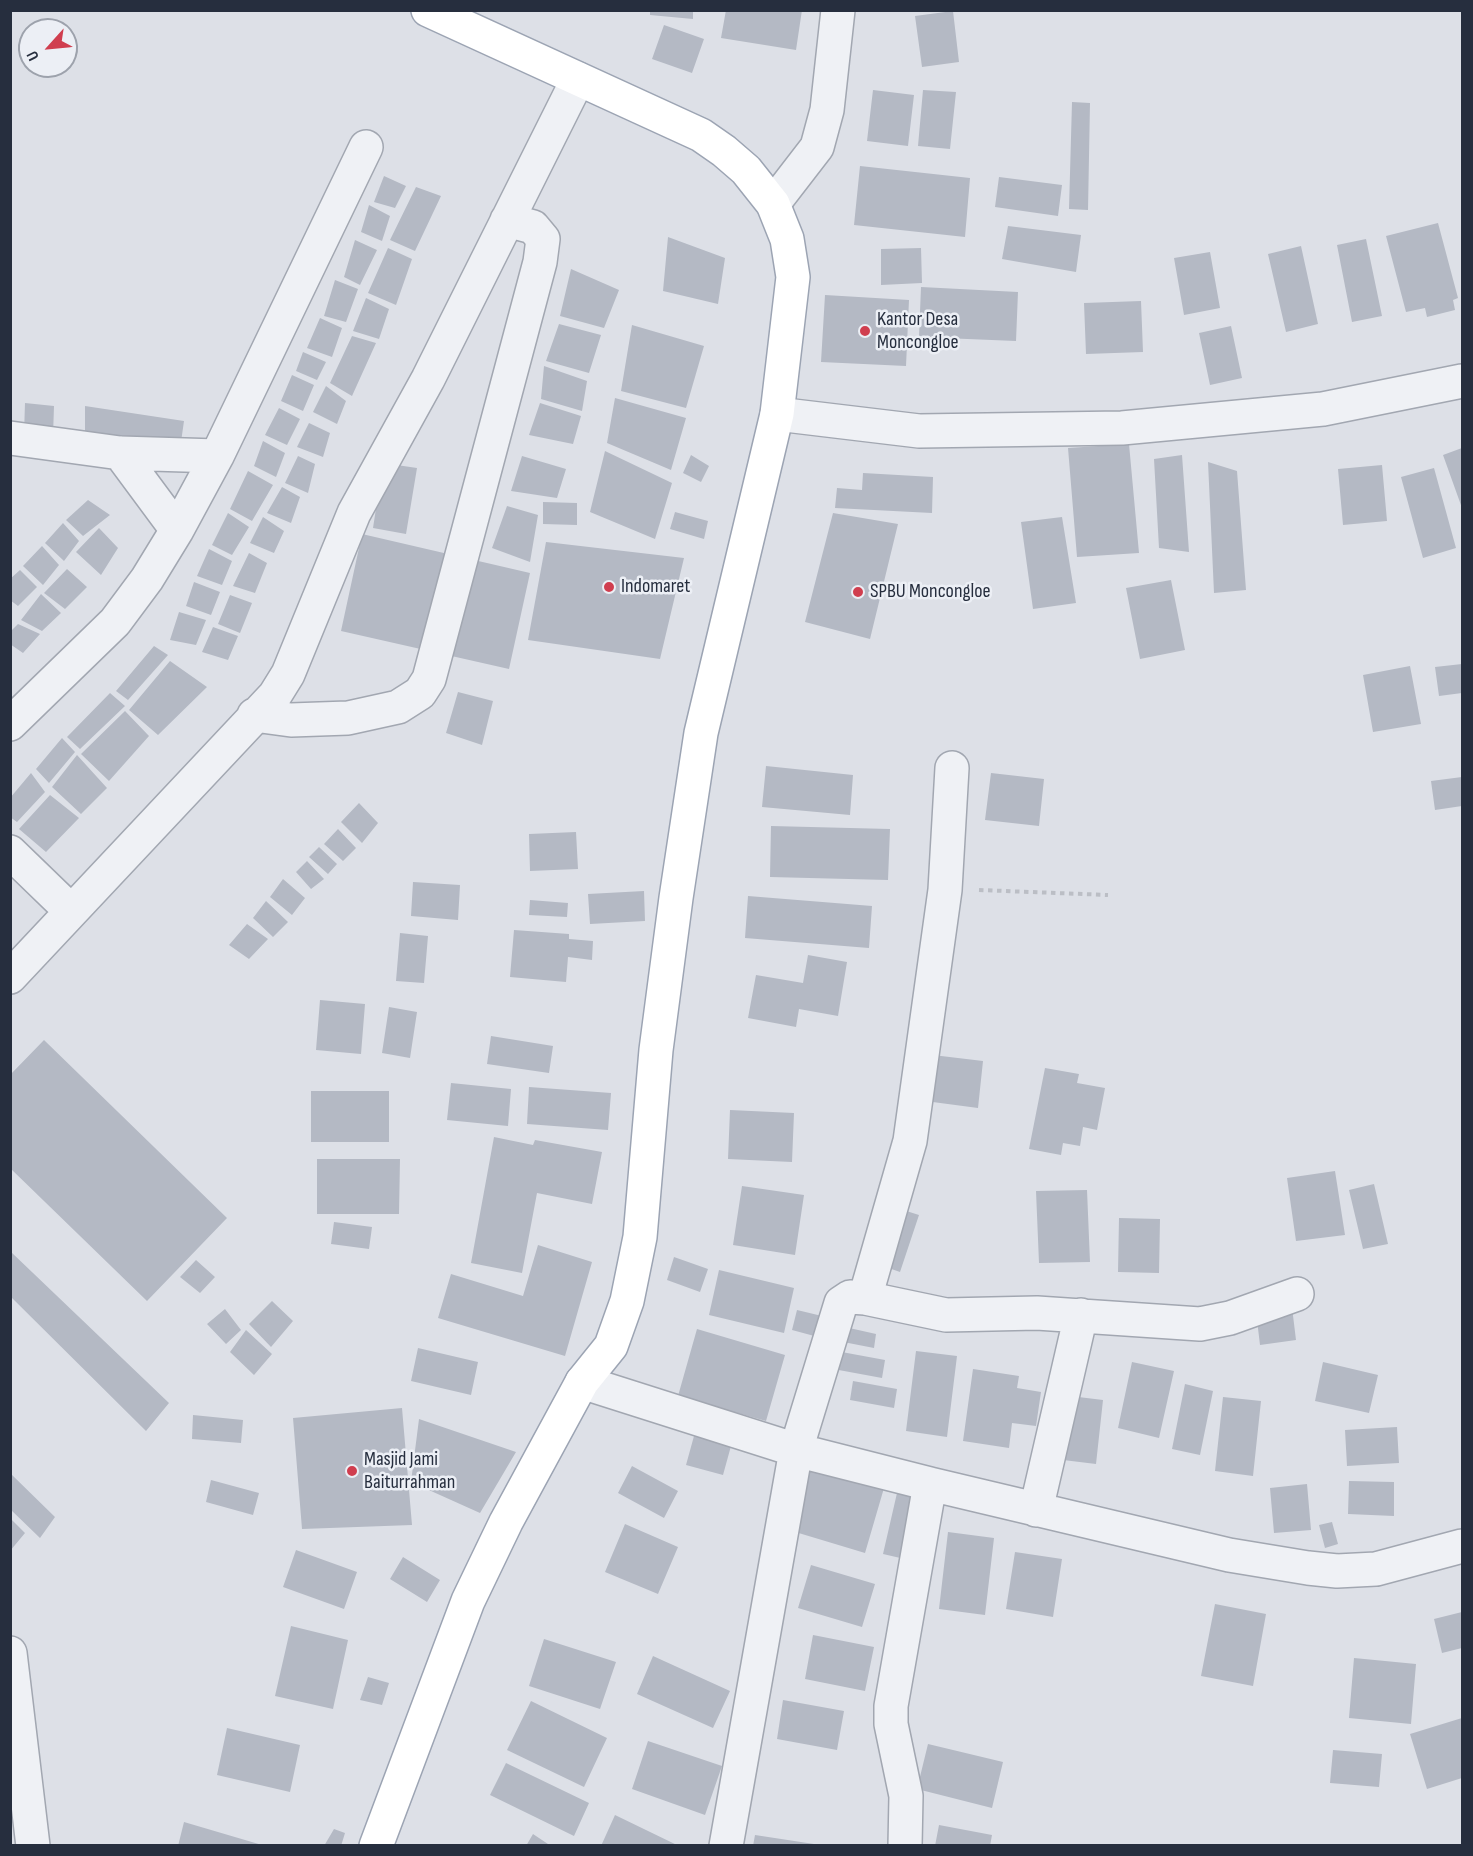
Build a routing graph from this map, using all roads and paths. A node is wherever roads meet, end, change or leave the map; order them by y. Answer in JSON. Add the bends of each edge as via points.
{"nodes":[{"id":1,"x":428,"y":10,"type":"edge"},
{"id":2,"x":838,"y":10,"type":"edge"},
{"id":3,"x":578,"y":79,"type":"junction"},
{"id":4,"x":366,"y":147,"type":"dead end"},
{"id":5,"x":773,"y":204,"type":"junction"},
{"id":6,"x":507,"y":220,"type":"junction"},
{"id":7,"x":1462,"y":381,"type":"edge"},
{"id":8,"x":777,"y":414,"type":"junction"},
{"id":9,"x":10,"y":438,"type":"edge"},
{"id":10,"x":120,"y":453,"type":"junction"},
{"id":11,"x":217,"y":456,"type":"junction"},
{"id":12,"x":177,"y":530,"type":"junction"},
{"id":13,"x":254,"y":715,"type":"junction"},
{"id":14,"x":10,"y":724,"type":"edge"},
{"id":15,"x":952,"y":768,"type":"dead end"},
{"id":16,"x":10,"y":852,"type":"edge"},
{"id":17,"x":945,"y":890,"type":"junction"},
{"id":18,"x":1108,"y":895,"type":"dead end"},
{"id":19,"x":72,"y":911,"type":"junction"},
{"id":20,"x":10,"y":977,"type":"edge"},
{"id":21,"x":1297,"y":1294,"type":"dead end"},
{"id":22,"x":865,"y":1298,"type":"junction"},
{"id":23,"x":1082,"y":1315,"type":"junction"},
{"id":24,"x":582,"y":1382,"type":"junction"},
{"id":25,"x":796,"y":1450,"type":"junction"},
{"id":26,"x":930,"y":1484,"type":"junction"},
{"id":27,"x":1036,"y":1510,"type":"junction"},
{"id":28,"x":1462,"y":1546,"type":"edge"},
{"id":29,"x":10,"y":1653,"type":"edge"},
{"id":30,"x":33,"y":1845,"type":"edge"},
{"id":31,"x":376,"y":1845,"type":"edge"},
{"id":32,"x":726,"y":1845,"type":"edge"},
{"id":33,"x":905,"y":1845,"type":"edge"}],
"edges":[{"from":1,"to":3,"type":"main road"},
{"from":2,"to":5,"type":"street","via":[[827,110],[817,147]]},
{"from":3,"to":5,"type":"main road","via":[[701,135],[746,170]]},
{"from":3,"to":6,"type":"street"},
{"from":4,"to":11,"type":"street"},
{"from":5,"to":8,"type":"main road","via":[[787,239],[793,277]]},
{"from":6,"to":13,"type":"street","via":[[428,379],[354,513],[288,674],[275,696]]},
{"from":6,"to":13,"type":"street","via":[[533,227],[543,239],[540,262],[429,679],[420,693],[398,707],[348,718],[291,720]]},
{"from":7,"to":8,"type":"street","via":[[1323,409],[1122,428],[920,431]]},
{"from":8,"to":24,"type":"main road","via":[[701,733],[656,1050],[640,1237],[627,1301],[611,1346]]},
{"from":9,"to":10,"type":"street"},
{"from":10,"to":11,"type":"street"},
{"from":10,"to":12,"type":"street"},
{"from":11,"to":12,"type":"street"},
{"from":12,"to":14,"type":"street","via":[[115,622]]},
{"from":13,"to":19,"type":"street"},
{"from":15,"to":17,"type":"street"},
{"from":16,"to":19,"type":"street"},
{"from":17,"to":18,"type":"path"},
{"from":17,"to":22,"type":"street","via":[[910,1141]]},
{"from":19,"to":20,"type":"street"},
{"from":21,"to":23,"type":"street","via":[[1230,1318],[1200,1324]]},
{"from":22,"to":23,"type":"street","via":[[946,1315]]},
{"from":22,"to":25,"type":"street","via":[[850,1297],[841,1303]]},
{"from":23,"to":27,"type":"street"},
{"from":24,"to":25,"type":"street"},
{"from":24,"to":31,"type":"main road","via":[[468,1601]]},
{"from":25,"to":26,"type":"street"},
{"from":25,"to":32,"type":"street"},
{"from":26,"to":27,"type":"street"},
{"from":26,"to":33,"type":"street","via":[[891,1706],[906,1796]]},
{"from":27,"to":28,"type":"street","via":[[1229,1556],[1337,1571],[1376,1569]]},
{"from":29,"to":30,"type":"street"}]}
